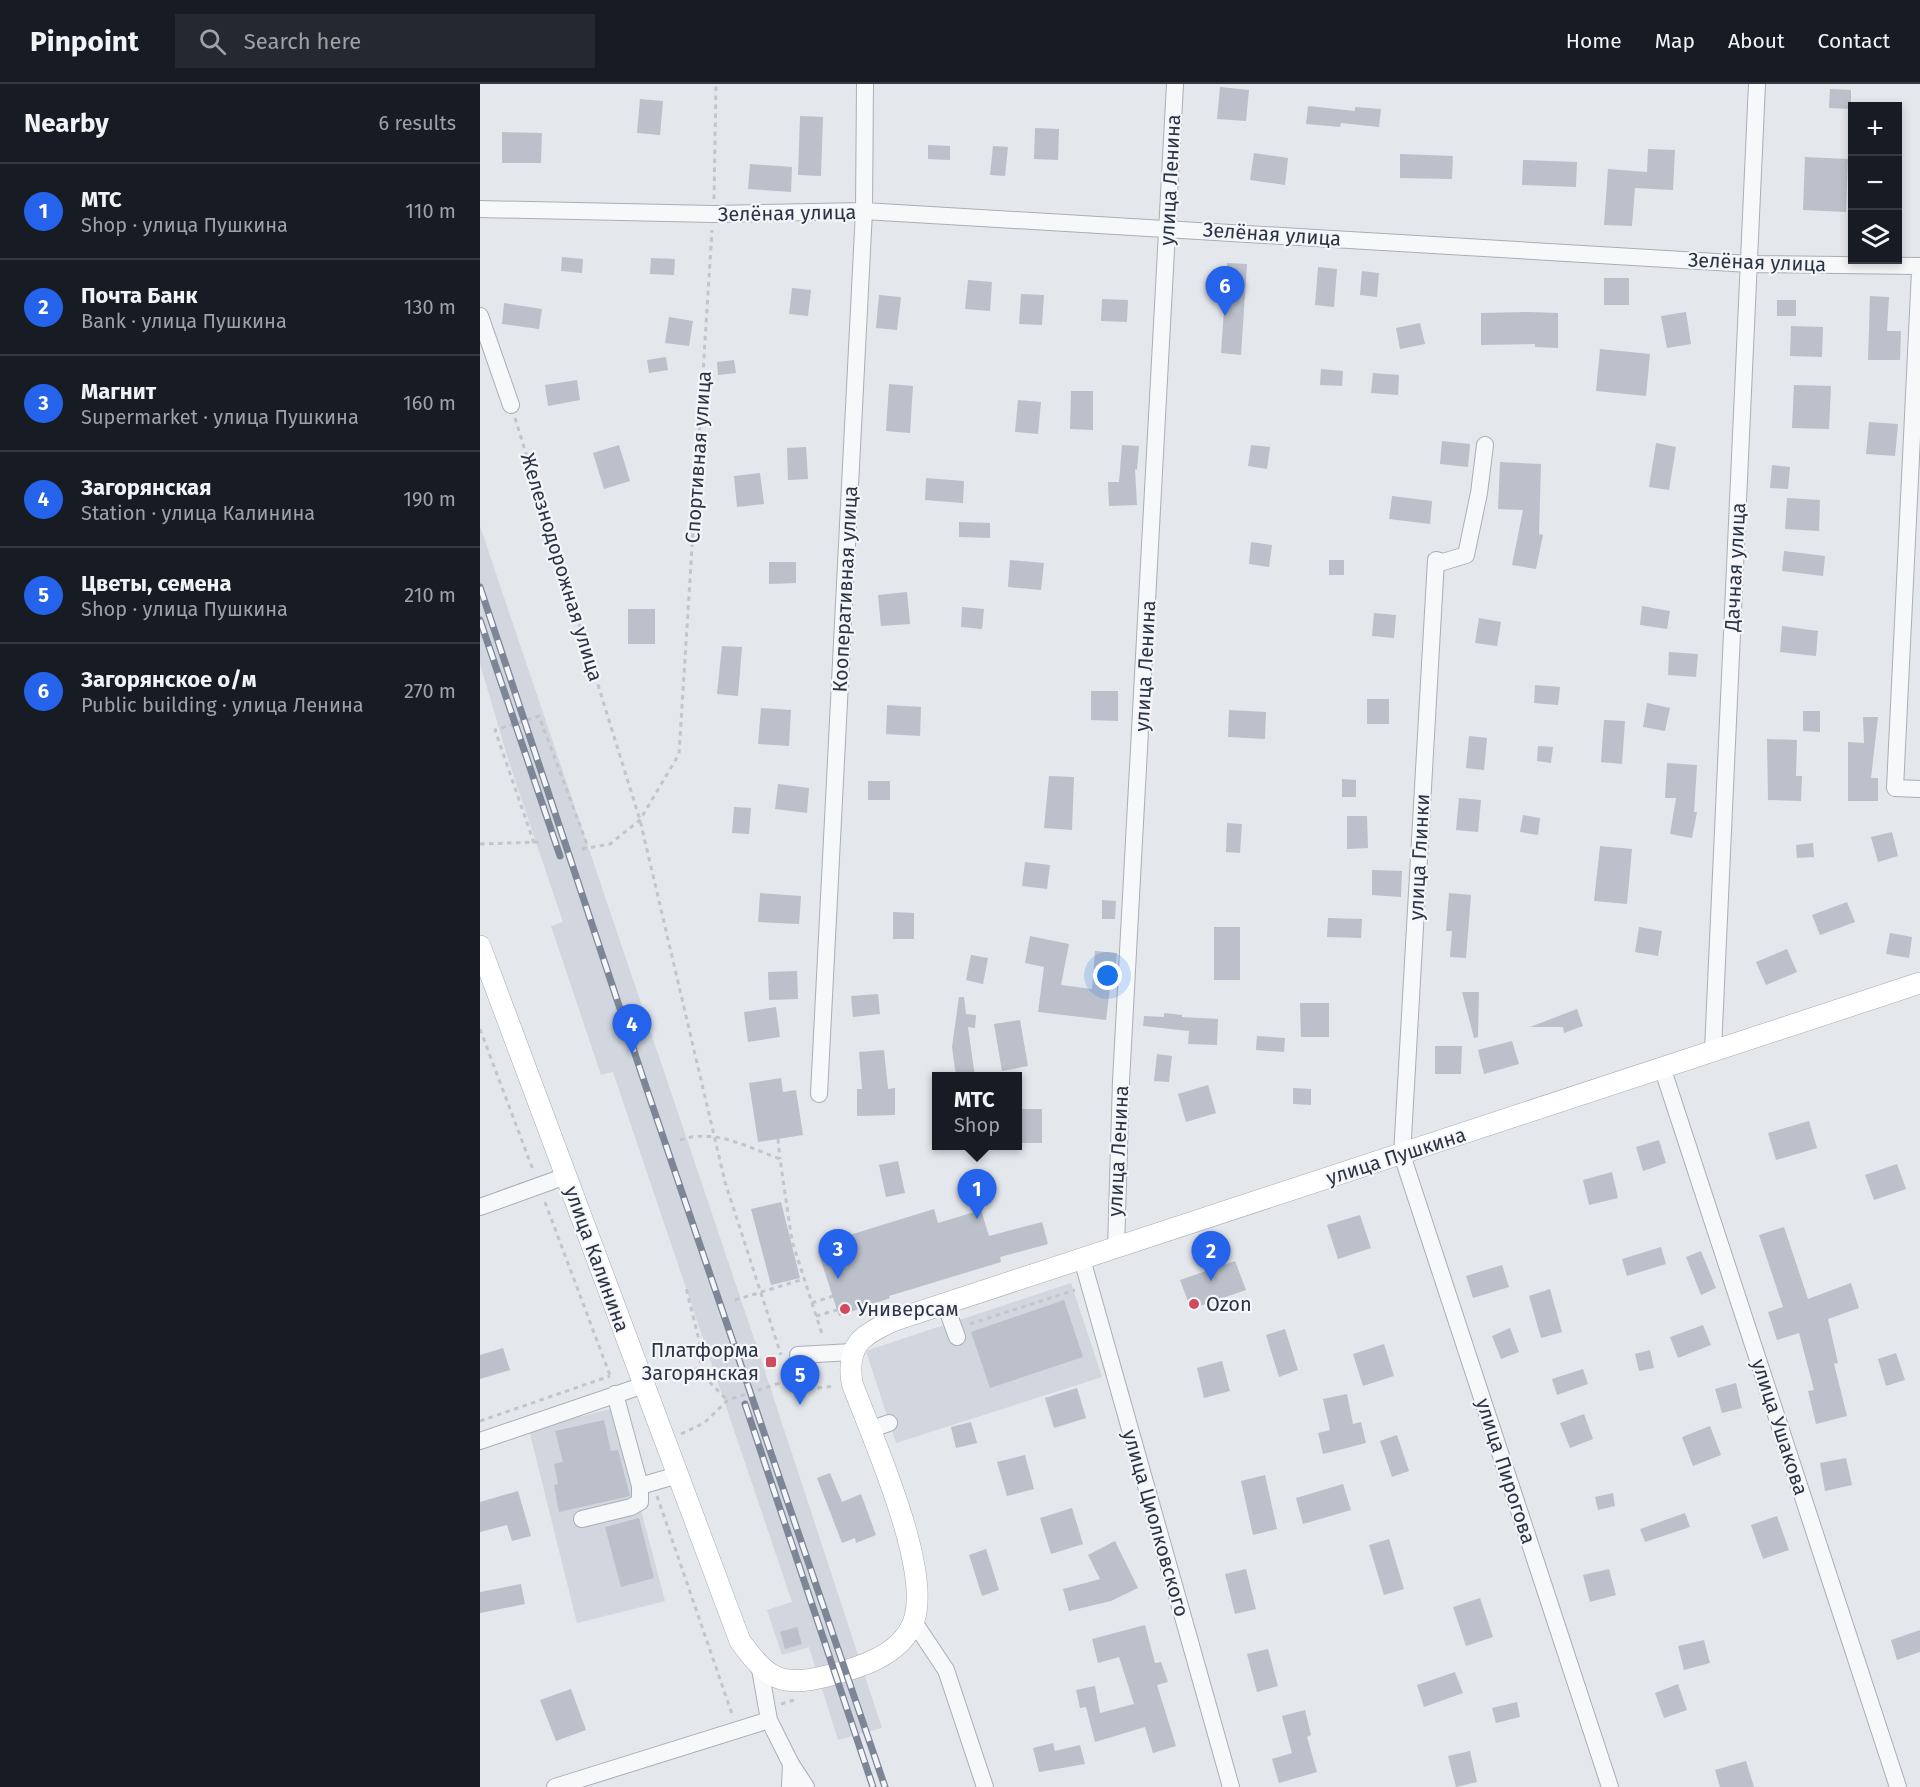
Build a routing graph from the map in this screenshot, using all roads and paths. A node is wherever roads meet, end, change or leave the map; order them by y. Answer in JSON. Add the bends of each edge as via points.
{"nodes":[{"id":1,"x":716,"y":84,"type":"edge"},
{"id":2,"x":865,"y":84,"type":"edge"},
{"id":3,"x":1175,"y":84,"type":"edge"},
{"id":4,"x":1757,"y":84,"type":"edge"},
{"id":5,"x":480,"y":209,"type":"edge"},
{"id":6,"x":864,"y":212,"type":"junction"},
{"id":7,"x":713,"y":214,"type":"junction"},
{"id":8,"x":1168,"y":228,"type":"junction"},
{"id":9,"x":1750,"y":264,"type":"junction"},
{"id":10,"x":1920,"y":266,"type":"edge"},
{"id":11,"x":1920,"y":271,"type":"edge"},
{"id":12,"x":480,"y":316,"type":"edge"},
{"id":13,"x":511,"y":405,"type":"joint"},
{"id":14,"x":1485,"y":445,"type":"dead end"},
{"id":15,"x":1920,"y":789,"type":"edge"},
{"id":16,"x":640,"y":820,"type":"junction"},
{"id":17,"x":539,"y":842,"type":"dead end"},
{"id":18,"x":534,"y":843,"type":"junction"},
{"id":19,"x":480,"y":844,"type":"edge"},
{"id":20,"x":588,"y":847,"type":"junction"},
{"id":21,"x":582,"y":849,"type":"dead end"},
{"id":22,"x":480,"y":946,"type":"edge"},
{"id":23,"x":1920,"y":983,"type":"edge"},
{"id":24,"x":480,"y":1029,"type":"edge"},
{"id":25,"x":1713,"y":1050,"type":"junction"},
{"id":26,"x":1662,"y":1067,"type":"junction"},
{"id":27,"x":819,"y":1094,"type":"dead end"},
{"id":28,"x":714,"y":1135,"type":"junction"},
{"id":29,"x":778,"y":1139,"type":"dead end"},
{"id":30,"x":680,"y":1140,"type":"dead end"},
{"id":31,"x":1402,"y":1155,"type":"junction"},
{"id":32,"x":780,"y":1158,"type":"junction"},
{"id":33,"x":566,"y":1176,"type":"junction"},
{"id":34,"x":539,"y":1185,"type":"junction"},
{"id":35,"x":480,"y":1207,"type":"edge"},
{"id":36,"x":1196,"y":1235,"type":"dead end"},
{"id":37,"x":1116,"y":1248,"type":"junction"},
{"id":38,"x":1082,"y":1259,"type":"junction"},
{"id":39,"x":1207,"y":1271,"type":"dead end"},
{"id":40,"x":804,"y":1279,"type":"junction"},
{"id":41,"x":1089,"y":1286,"type":"junction"},
{"id":42,"x":689,"y":1287,"type":"dead end"},
{"id":43,"x":761,"y":1292,"type":"junction"},
{"id":44,"x":833,"y":1296,"type":"dead end"},
{"id":45,"x":735,"y":1300,"type":"dead end"},
{"id":46,"x":812,"y":1303,"type":"junction"},
{"id":47,"x":945,"y":1304,"type":"junction"},
{"id":48,"x":837,"y":1310,"type":"dead end"},
{"id":49,"x":816,"y":1316,"type":"junction"},
{"id":50,"x":955,"y":1333,"type":"joint"},
{"id":51,"x":823,"y":1338,"type":"dead end"},
{"id":52,"x":852,"y":1352,"type":"junction"},
{"id":53,"x":798,"y":1355,"type":"dead end"},
{"id":54,"x":697,"y":1369,"type":"junction"},
{"id":55,"x":610,"y":1376,"type":"junction"},
{"id":56,"x":852,"y":1383,"type":"junction"},
{"id":57,"x":644,"y":1385,"type":"junction"},
{"id":58,"x":770,"y":1388,"type":"dead end"},
{"id":59,"x":616,"y":1394,"type":"junction"},
{"id":60,"x":728,"y":1400,"type":"junction"},
{"id":61,"x":480,"y":1421,"type":"edge"},
{"id":62,"x":889,"y":1423,"type":"dead end"},
{"id":63,"x":869,"y":1430,"type":"junction"},
{"id":64,"x":480,"y":1441,"type":"edge"},
{"id":65,"x":665,"y":1442,"type":"junction"},
{"id":66,"x":678,"y":1475,"type":"junction"},
{"id":67,"x":646,"y":1484,"type":"junction"},
{"id":68,"x":582,"y":1519,"type":"dead end"},
{"id":69,"x":914,"y":1622,"type":"junction"},
{"id":70,"x":760,"y":1669,"type":"junction"},
{"id":71,"x":770,"y":1720,"type":"junction"},
{"id":72,"x":738,"y":1730,"type":"junction"},
{"id":73,"x":791,"y":1764,"type":"junction"},
{"id":74,"x":555,"y":1787,"type":"edge"},
{"id":75,"x":789,"y":1787,"type":"edge"},
{"id":76,"x":806,"y":1787,"type":"edge"},
{"id":77,"x":985,"y":1787,"type":"edge"},
{"id":78,"x":1231,"y":1787,"type":"edge"},
{"id":79,"x":1610,"y":1787,"type":"edge"},
{"id":80,"x":1899,"y":1787,"type":"edge"}],
"edges":[{"from":1,"to":7,"type":"path","name":"Спортивная улица"},
{"from":2,"to":6,"type":"street","name":"Кооперативная улица"},
{"from":3,"to":8,"type":"street","name":"улица Ленина"},
{"from":4,"to":9,"type":"street","name":"Дачная улица"},
{"from":5,"to":7,"type":"street","name":"Зелёная улица"},
{"from":6,"to":7,"type":"street","name":"Зелёная улица"},
{"from":6,"to":8,"type":"street","name":"Зелёная улица"},
{"from":6,"to":27,"type":"street","name":"Кооперативная улица"},
{"from":7,"to":16,"type":"path","name":"Спортивная улица","via":[[679,754]]},
{"from":8,"to":9,"type":"street","name":"Зелёная улица"},
{"from":8,"to":37,"type":"street","name":"улица Ленина"},
{"from":9,"to":10,"type":"street","name":"Зелёная улица"},
{"from":9,"to":25,"type":"street","name":"Дачная улица"},
{"from":11,"to":15,"type":"street","via":[[1895,788]]},
{"from":12,"to":13,"type":"street"},
{"from":13,"to":16,"type":"path","name":"Железнодорожная улица"},
{"from":14,"to":31,"type":"street","name":"улица Глинки","via":[[1466,555],[1443,562],[1436,560]]},
{"from":16,"to":20,"type":"path","via":[[610,844]]},
{"from":16,"to":28,"type":"path","name":"Железнодорожная улица"},
{"from":17,"to":18,"type":"path"},
{"from":18,"to":19,"type":"path"},
{"from":18,"to":20,"type":"path","via":[[495,730],[539,716]]},
{"from":20,"to":21,"type":"path"},
{"from":22,"to":33,"type":"main road","name":"улица Калинина"},
{"from":23,"to":25,"type":"main road","name":"улица Пушкина"},
{"from":24,"to":34,"type":"path"},
{"from":25,"to":26,"type":"main road","name":"улица Пушкина"},
{"from":26,"to":31,"type":"main road","name":"улица Пушкина"},
{"from":26,"to":80,"type":"street","name":"улица Ушакова"},
{"from":28,"to":30,"type":"path"},
{"from":28,"to":32,"type":"path"},
{"from":28,"to":43,"type":"path","name":"Железнодорожная улица"},
{"from":29,"to":32,"type":"path"},
{"from":31,"to":37,"type":"main road","name":"улица Пушкина"},
{"from":31,"to":79,"type":"street","name":"улица Пирогова"},
{"from":32,"to":40,"type":"path","via":[[792,1241]]},
{"from":33,"to":34,"type":"street"},
{"from":33,"to":57,"type":"main road","name":"улица Калинина"},
{"from":34,"to":35,"type":"street"},
{"from":34,"to":55,"type":"path"},
{"from":36,"to":39,"type":"path"},
{"from":37,"to":38,"type":"main road","name":"улица Пушкина"},
{"from":38,"to":41,"type":"street","name":"улица Циолковского"},
{"from":38,"to":47,"type":"main road","name":"улица Пушкина"},
{"from":40,"to":43,"type":"path"},
{"from":40,"to":46,"type":"path"},
{"from":41,"to":50,"type":"path"},
{"from":41,"to":78,"type":"street","name":"улица Циолковского"},
{"from":42,"to":54,"type":"path","via":[[686,1288],[703,1356]]},
{"from":43,"to":45,"type":"path"},
{"from":43,"to":56,"type":"path","name":"Железнодорожная улица","via":[[792,1391]]},
{"from":44,"to":46,"type":"path"},
{"from":46,"to":49,"type":"path"},
{"from":47,"to":50,"type":"street"},
{"from":47,"to":52,"type":"main road","name":"улица Пушкина","via":[[872,1331]]},
{"from":48,"to":49,"type":"path"},
{"from":49,"to":51,"type":"path"},
{"from":52,"to":53,"type":"street"},
{"from":52,"to":56,"type":"main road"},
{"from":54,"to":57,"type":"path"},
{"from":54,"to":60,"type":"path"},
{"from":55,"to":59,"type":"path"},
{"from":55,"to":61,"type":"path"},
{"from":56,"to":63,"type":"main road"},
{"from":57,"to":59,"type":"street"},
{"from":57,"to":65,"type":"main road","name":"улица Калинина"},
{"from":58,"to":60,"type":"path"},
{"from":59,"to":64,"type":"street"},
{"from":59,"to":67,"type":"street"},
{"from":60,"to":65,"type":"path","via":[[704,1423]]},
{"from":62,"to":63,"type":"street"},
{"from":63,"to":69,"type":"main road","via":[[912,1556],[917,1589]]},
{"from":65,"to":66,"type":"main road","name":"улица Калинина"},
{"from":66,"to":67,"type":"street"},
{"from":66,"to":70,"type":"main road","name":"улица Калинина","via":[[740,1641]]},
{"from":67,"to":68,"type":"street","via":[[640,1502],[631,1508]]},
{"from":67,"to":72,"type":"path"},
{"from":69,"to":70,"type":"main road","via":[[901,1642],[880,1658],[835,1674],[808,1681],[784,1680]]},
{"from":69,"to":77,"type":"street","via":[[946,1670]]},
{"from":70,"to":71,"type":"street"},
{"from":71,"to":72,"type":"street"},
{"from":71,"to":73,"type":"street"},
{"from":72,"to":74,"type":"street"},
{"from":73,"to":75,"type":"street"},
{"from":73,"to":76,"type":"street"}]}
